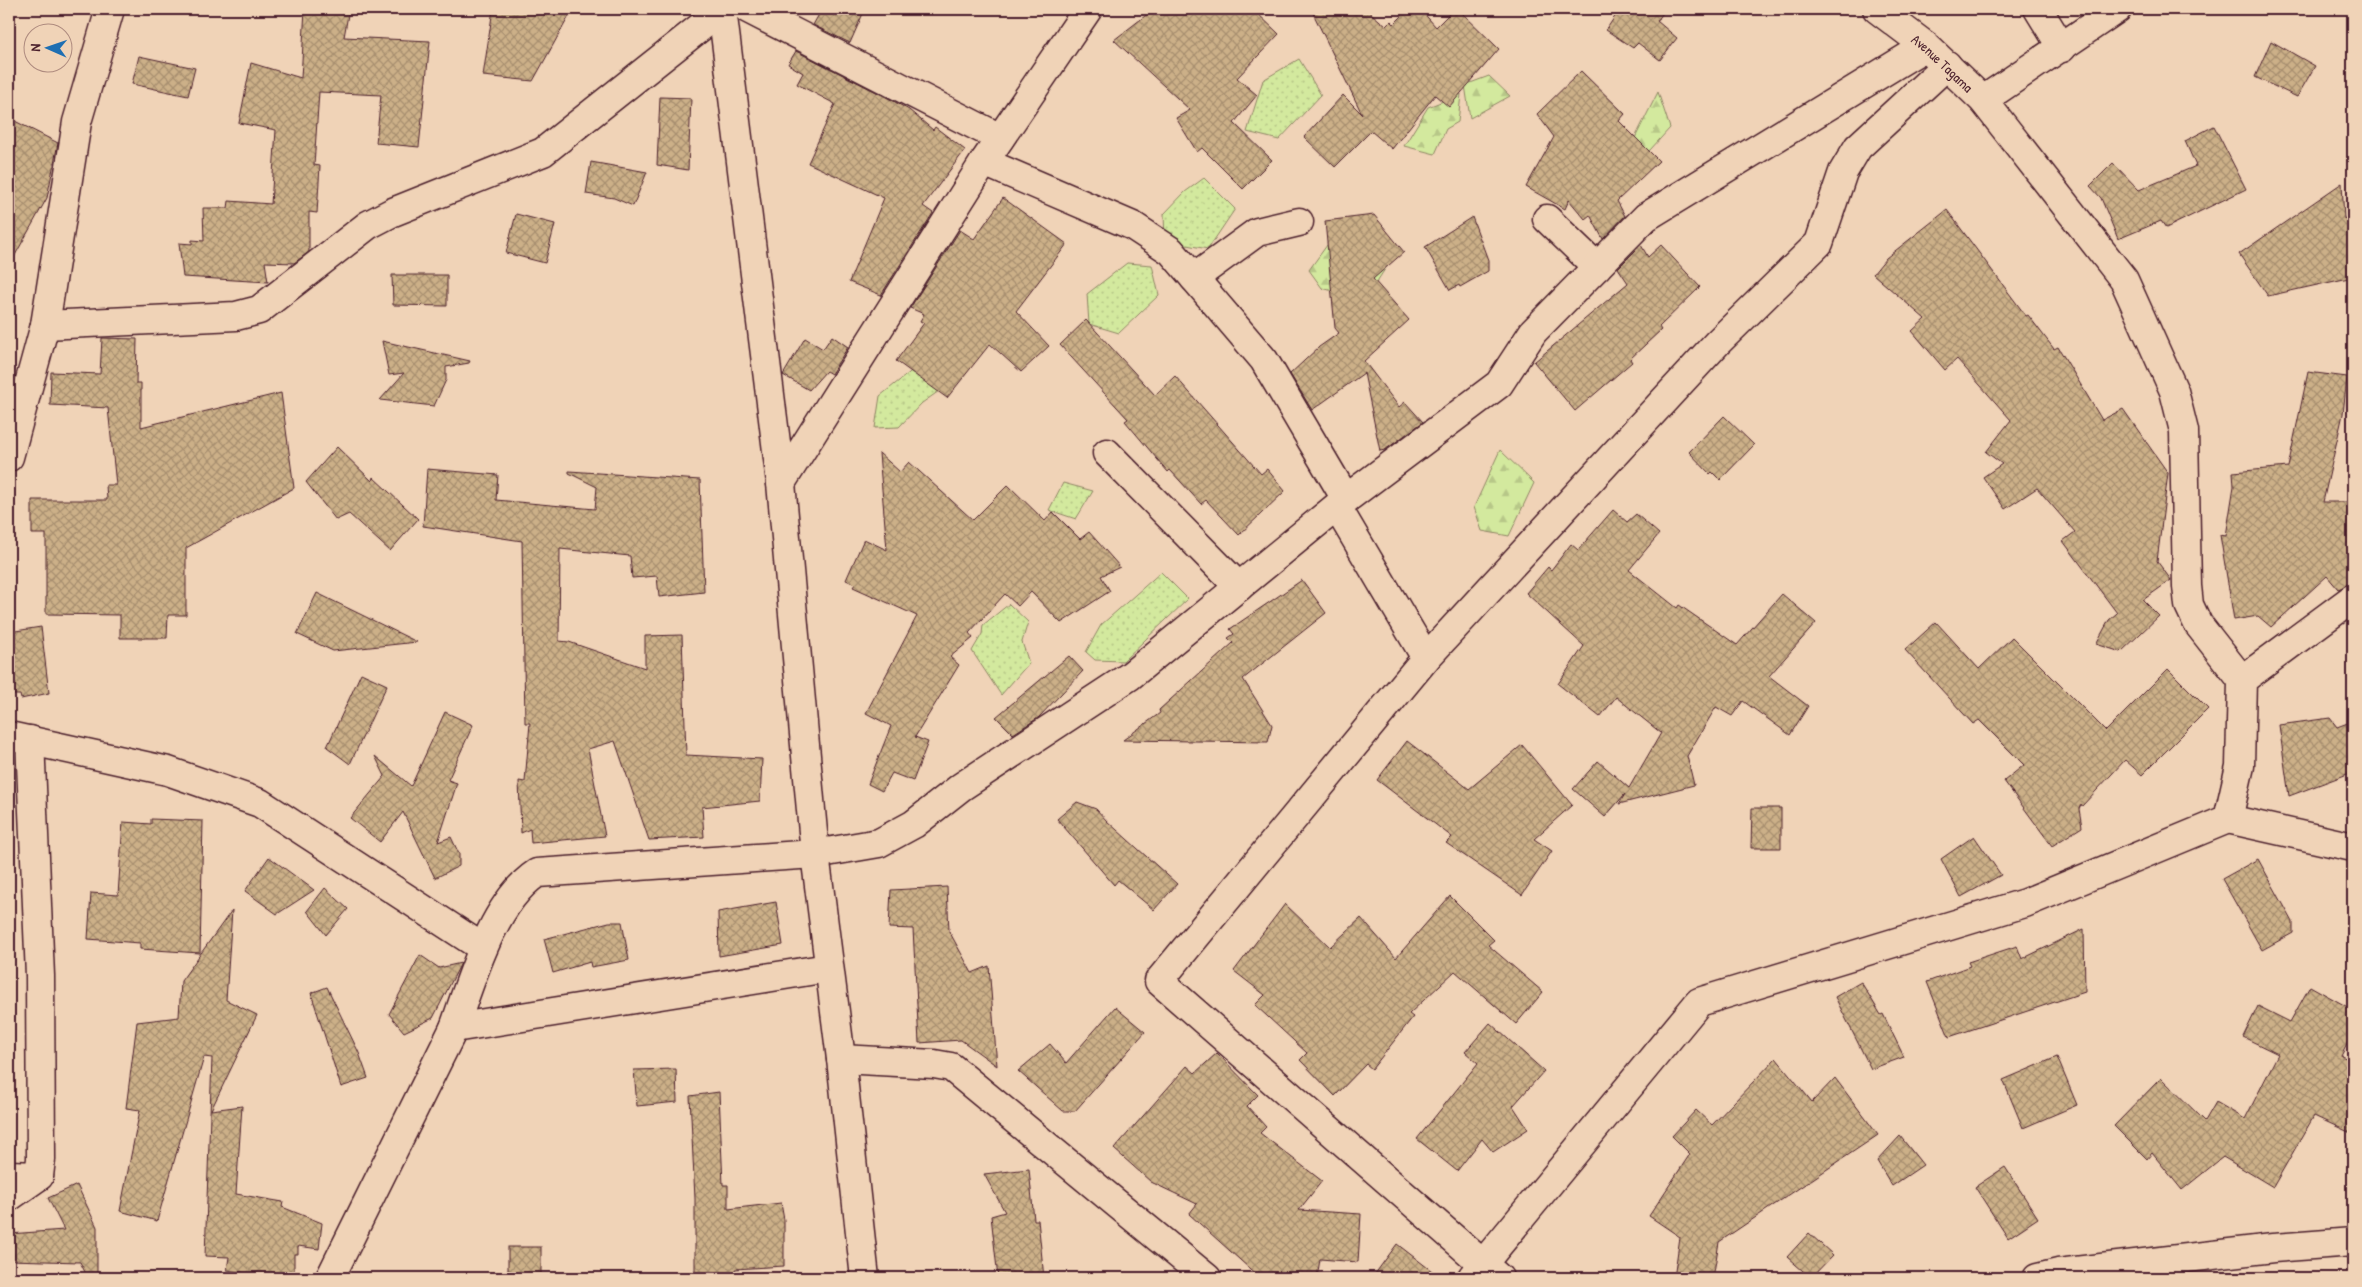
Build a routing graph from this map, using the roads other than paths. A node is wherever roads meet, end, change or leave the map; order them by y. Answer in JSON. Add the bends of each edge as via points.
{"nodes":[{"id":1,"x":110,"y":9,"type":"edge"},
{"id":2,"x":731,"y":9,"type":"edge"},
{"id":3,"x":1088,"y":9,"type":"edge"},
{"id":4,"x":1877,"y":9,"type":"edge"},
{"id":5,"x":2038,"y":9,"type":"edge"},
{"id":6,"x":2117,"y":9,"type":"edge"},
{"id":7,"x":1926,"y":46,"type":"junction"},
{"id":8,"x":2062,"y":48,"type":"junction"},
{"id":9,"x":1947,"y":65,"type":"junction"},
{"id":10,"x":1983,"y":100,"type":"junction"},
{"id":11,"x":1000,"y":138,"type":"junction"},
{"id":12,"x":984,"y":162,"type":"junction"},
{"id":13,"x":1547,"y":220,"type":"dead end"},
{"id":14,"x":1299,"y":222,"type":"dead end"},
{"id":15,"x":1597,"y":267,"type":"junction"},
{"id":16,"x":1194,"y":278,"type":"junction"},
{"id":17,"x":45,"y":325,"type":"junction"},
{"id":18,"x":1107,"y":453,"type":"dead end"},
{"id":19,"x":9,"y":457,"type":"edge"},
{"id":20,"x":781,"y":483,"type":"junction"},
{"id":21,"x":1342,"y":503,"type":"junction"},
{"id":22,"x":1240,"y":586,"type":"junction"},
{"id":23,"x":2353,"y":598,"type":"edge"},
{"id":24,"x":1426,"y":658,"type":"junction"},
{"id":25,"x":2242,"y":680,"type":"junction"},
{"id":26,"x":19,"y":738,"type":"edge"},
{"id":27,"x":2228,"y":819,"type":"junction"},
{"id":28,"x":2353,"y":847,"type":"edge"},
{"id":29,"x":815,"y":854,"type":"junction"},
{"id":30,"x":483,"y":948,"type":"junction"},
{"id":31,"x":828,"y":968,"type":"junction"},
{"id":32,"x":454,"y":1028,"type":"junction"},
{"id":33,"x":841,"y":1059,"type":"junction"},
{"id":34,"x":9,"y":1175,"type":"edge"},
{"id":35,"x":39,"y":1176,"type":"junction"},
{"id":36,"x":9,"y":1197,"type":"edge"},
{"id":37,"x":2353,"y":1242,"type":"edge"},
{"id":38,"x":1484,"y":1273,"type":"edge"},
{"id":39,"x":330,"y":1278,"type":"edge"},
{"id":40,"x":865,"y":1278,"type":"edge"},
{"id":41,"x":1207,"y":1278,"type":"edge"},
{"id":42,"x":2038,"y":1278,"type":"edge"}],
"edges":[{"from":1,"to":17,"type":"street","via":[[78,122]]},
{"from":2,"to":11,"type":"street"},
{"from":2,"to":17,"type":"street","via":[[543,152],[392,212],[368,225],[259,310],[236,316]]},
{"from":2,"to":20,"type":"street"},
{"from":3,"to":11,"type":"street"},
{"from":4,"to":7,"type":"street","name":"Avenue Tagama"},
{"from":5,"to":8,"type":"street"},
{"from":6,"to":8,"type":"street"},
{"from":7,"to":9,"type":"street","name":"Avenue Tagama"},
{"from":7,"to":15,"type":"street","via":[[1646,217]]},
{"from":8,"to":10,"type":"street"},
{"from":9,"to":10,"type":"street","name":"Avenue Tagama"},
{"from":9,"to":24,"type":"street","via":[[1858,147],[1843,172],[1820,243],[1717,342]]},
{"from":10,"to":25,"type":"street","name":"Avenue Tagama","via":[[2124,280],[2174,391],[2184,431],[2189,605],[2198,624]]},
{"from":11,"to":12,"type":"street"},
{"from":12,"to":16,"type":"street","via":[[1133,226],[1171,251]]},
{"from":12,"to":20,"type":"street"},
{"from":13,"to":15,"type":"street"},
{"from":14,"to":16,"type":"street","via":[[1257,232]]},
{"from":15,"to":21,"type":"street","via":[[1533,332],[1499,384]]},
{"from":16,"to":21,"type":"street","via":[[1264,360]]},
{"from":17,"to":19,"type":"street"},
{"from":18,"to":22,"type":"street"},
{"from":20,"to":29,"type":"street"},
{"from":21,"to":22,"type":"street"},
{"from":21,"to":24,"type":"street"},
{"from":22,"to":29,"type":"street","via":[[1130,676],[961,787],[914,824],[879,844]]},
{"from":23,"to":25,"type":"street"},
{"from":24,"to":38,"type":"street","via":[[1159,981]]},
{"from":25,"to":27,"type":"street","via":[[2240,766]]},
{"from":26,"to":30,"type":"street","via":[[168,772],[260,803]]},
{"from":26,"to":35,"type":"street","via":[[40,976],[42,1134]]},
{"from":27,"to":28,"type":"street"},
{"from":27,"to":38,"type":"street","via":[[2025,903],[1699,1002]]},
{"from":29,"to":30,"type":"street","via":[[537,873],[526,880],[512,897]]},
{"from":29,"to":31,"type":"street"},
{"from":30,"to":32,"type":"street"},
{"from":31,"to":32,"type":"street"},
{"from":31,"to":33,"type":"street"},
{"from":32,"to":39,"type":"street"},
{"from":33,"to":40,"type":"street"},
{"from":33,"to":41,"type":"street","via":[[951,1067]]},
{"from":34,"to":35,"type":"street"},
{"from":35,"to":36,"type":"street"},
{"from":37,"to":42,"type":"street","via":[[2273,1248]]}]}
